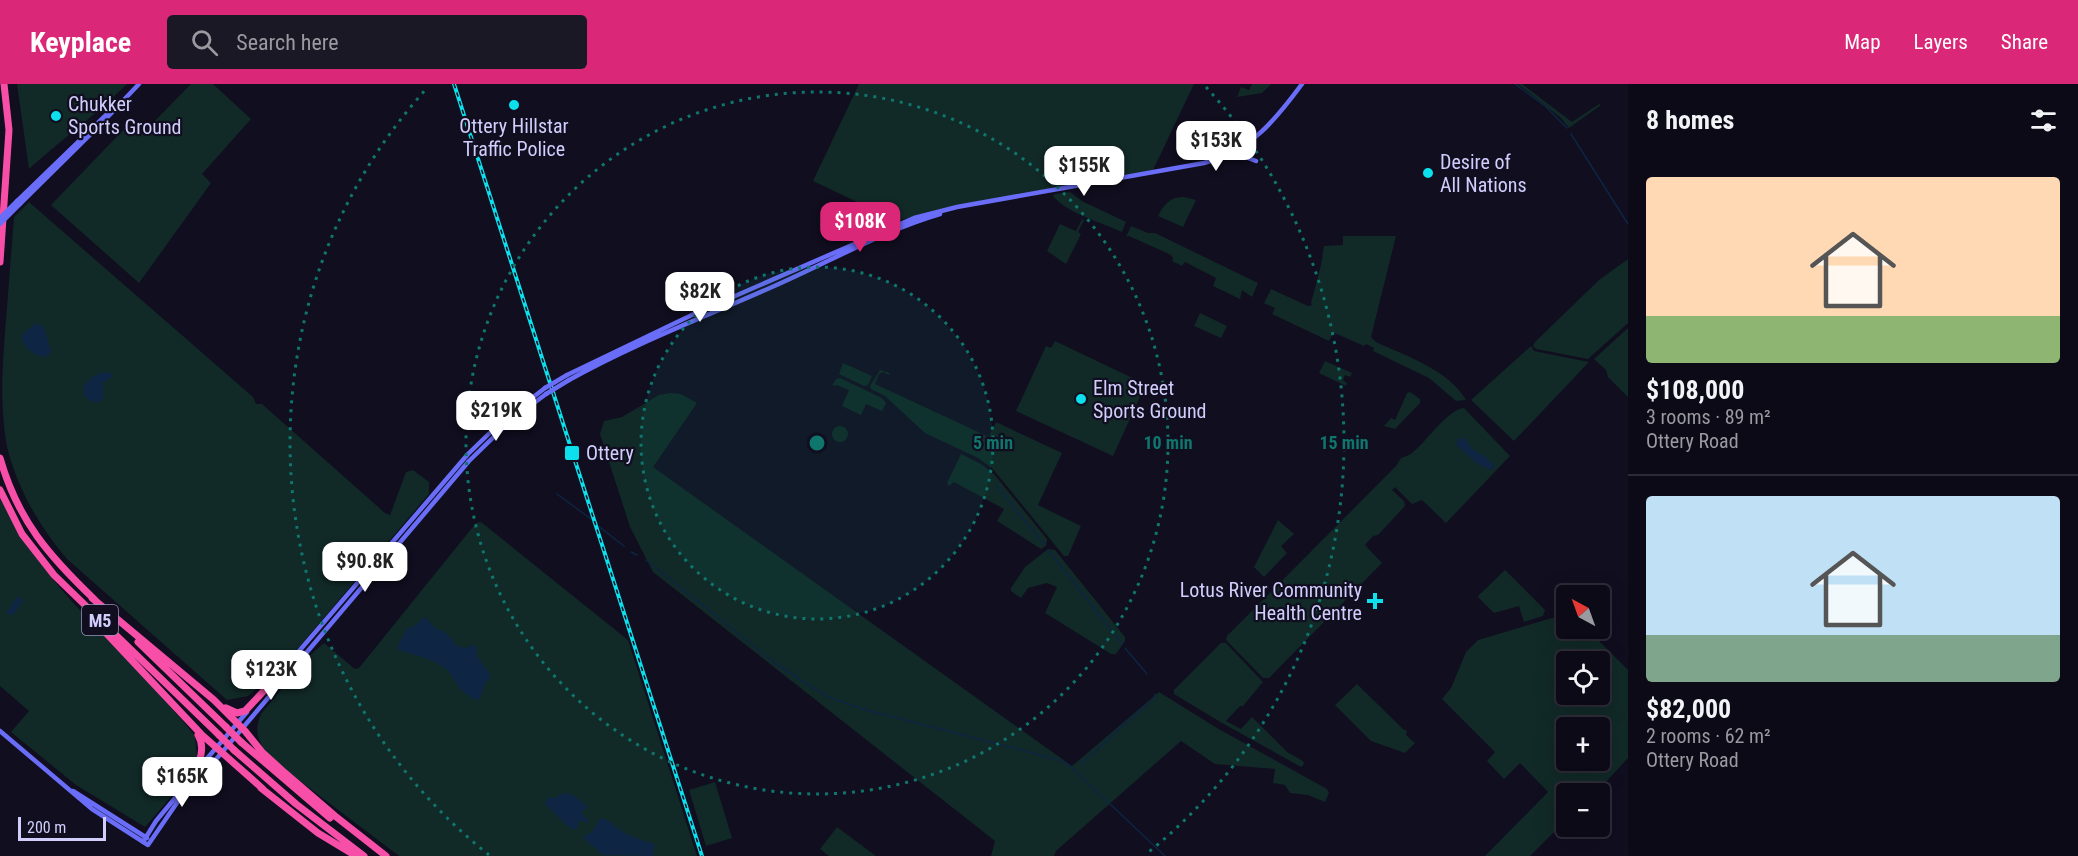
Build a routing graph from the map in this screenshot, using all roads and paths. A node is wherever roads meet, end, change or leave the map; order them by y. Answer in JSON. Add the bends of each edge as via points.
{"nodes":[{"id":1,"x":4,"y":84,"type":"edge"},
{"id":2,"x":139,"y":84,"type":"edge"},
{"id":3,"x":1302,"y":84,"type":"edge"},
{"id":4,"x":1227,"y":155,"type":"junction"},
{"id":5,"x":1256,"y":161,"type":"dead end"},
{"id":6,"x":18,"y":203,"type":"junction"},
{"id":7,"x":0,"y":218,"type":"edge"},
{"id":8,"x":0,"y":224,"type":"edge"},
{"id":9,"x":0,"y":262,"type":"edge"},
{"id":10,"x":546,"y":391,"type":"junction"},
{"id":11,"x":0,"y":458,"type":"edge"},
{"id":12,"x":0,"y":490,"type":"edge"},
{"id":13,"x":59,"y":580,"type":"junction"},
{"id":14,"x":92,"y":598,"type":"junction"},
{"id":15,"x":277,"y":677,"type":"junction"},
{"id":16,"x":214,"y":700,"type":"junction"},
{"id":17,"x":191,"y":724,"type":"junction"},
{"id":18,"x":239,"y":726,"type":"junction"},
{"id":19,"x":0,"y":731,"type":"edge"},
{"id":20,"x":219,"y":752,"type":"junction"},
{"id":21,"x":179,"y":794,"type":"junction"},
{"id":22,"x":147,"y":841,"type":"junction"},
{"id":23,"x":356,"y":856,"type":"edge"},
{"id":24,"x":364,"y":856,"type":"edge"},
{"id":25,"x":381,"y":856,"type":"edge"},
{"id":26,"x":386,"y":856,"type":"edge"}],
"edges":[{"from":1,"to":9,"type":"highway","via":[[9,139]]},
{"from":2,"to":6,"type":"main road"},
{"from":3,"to":4,"type":"main road","via":[[1275,121]]},
{"from":4,"to":5,"type":"main road"},
{"from":4,"to":10,"type":"main road","bridge":true,"via":[[1204,163],[926,214],[689,316]]},
{"from":6,"to":7,"type":"main road","bridge":true},
{"from":6,"to":8,"type":"main road","bridge":true},
{"from":10,"to":15,"type":"main road","via":[[501,422],[468,454]]},
{"from":10,"to":18,"type":"main road","via":[[473,456]]},
{"from":11,"to":14,"type":"highway","number":"M5","via":[[15,499],[36,536]]},
{"from":12,"to":13,"type":"highway","number":"M5","via":[[28,543]]},
{"from":13,"to":17,"type":"highway"},
{"from":13,"to":24,"type":"highway","number":"M5","bridge":true,"via":[[234,750]]},
{"from":14,"to":16,"type":"highway"},
{"from":14,"to":25,"type":"highway","number":"M5","bridge":true,"via":[[241,742]]},
{"from":15,"to":16,"type":"highway","via":[[241,713],[232,712]]},
{"from":15,"to":18,"type":"main road"},
{"from":16,"to":18,"type":"highway"},
{"from":17,"to":20,"type":"highway"},
{"from":17,"to":21,"type":"highway","via":[[201,738],[203,751]]},
{"from":18,"to":20,"type":"main road"},
{"from":18,"to":26,"type":"highway","via":[[276,766]]},
{"from":19,"to":22,"type":"main road","via":[[64,784]]},
{"from":20,"to":21,"type":"main road"},
{"from":20,"to":22,"type":"main road"},
{"from":20,"to":23,"type":"highway","via":[[307,825]]},
{"from":21,"to":22,"type":"main road"}]}
